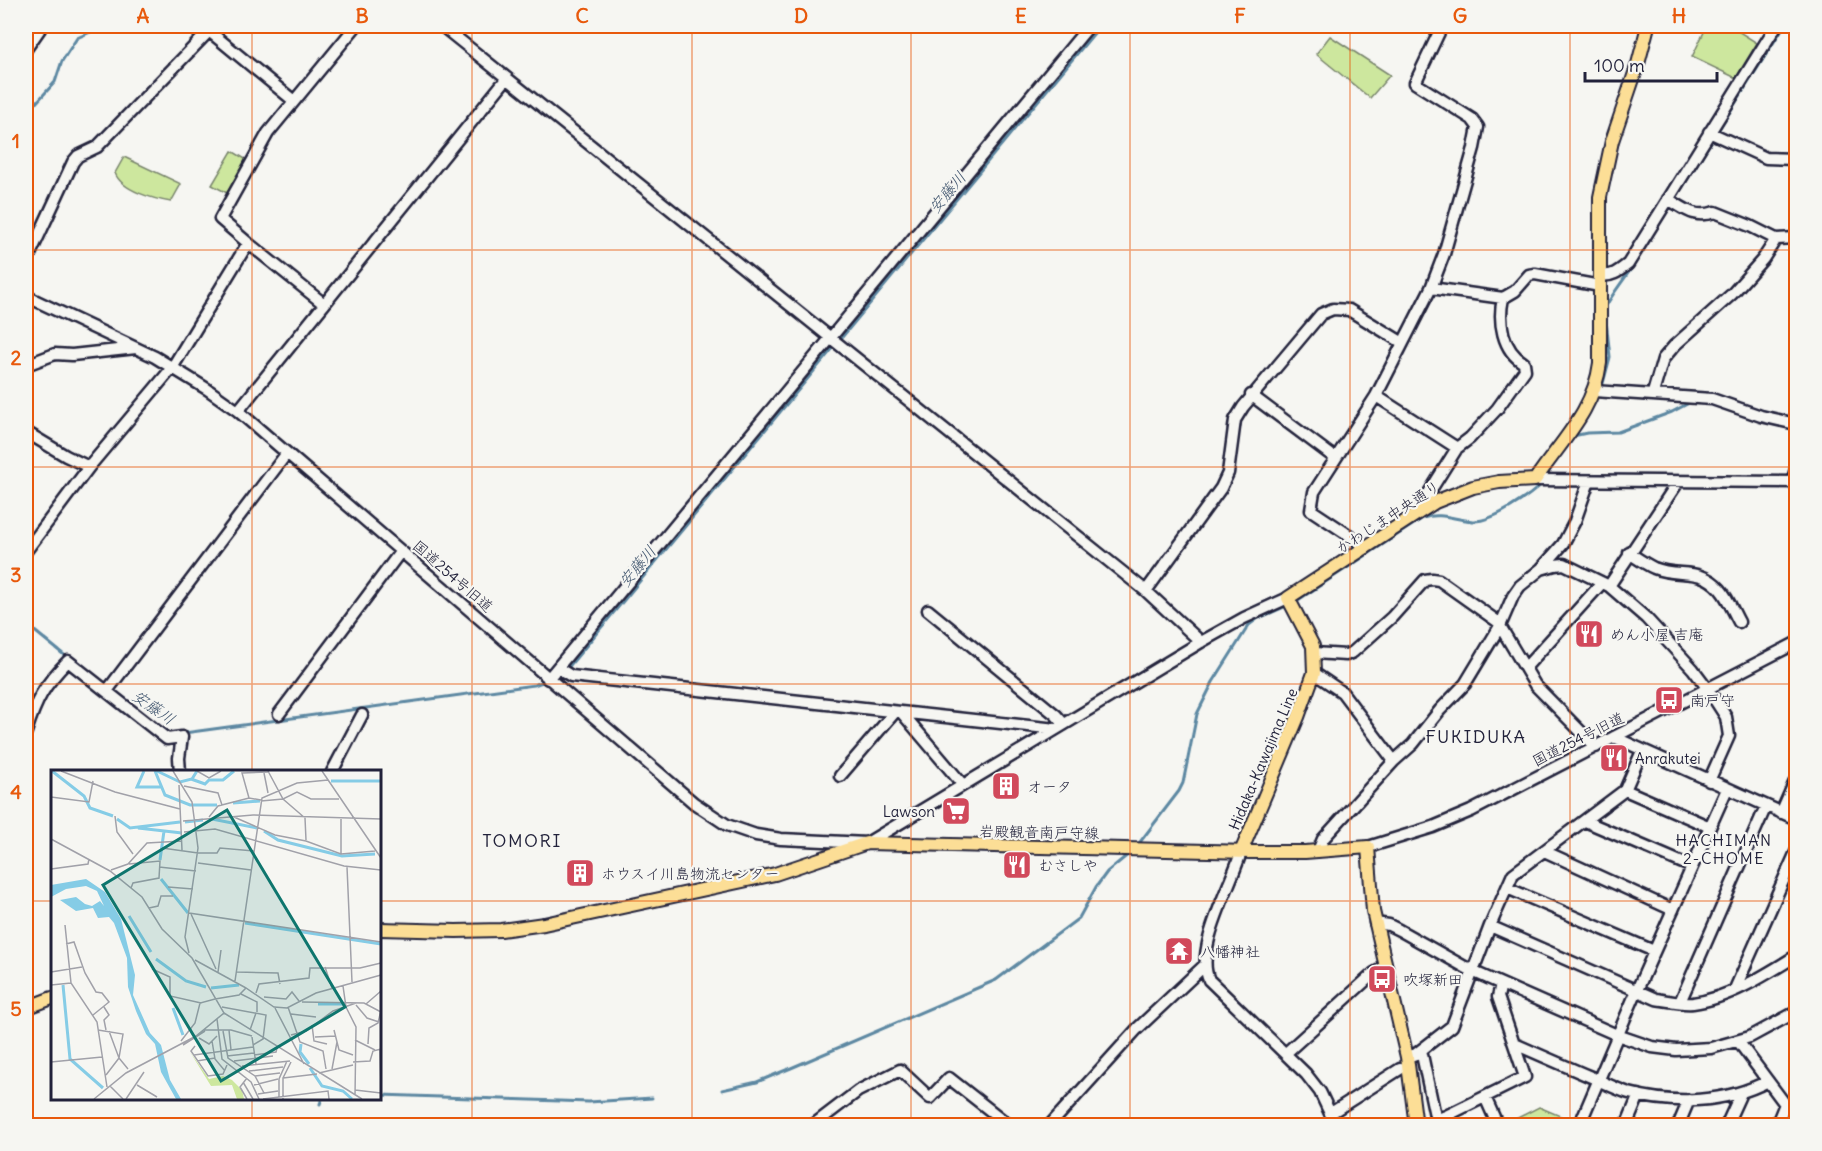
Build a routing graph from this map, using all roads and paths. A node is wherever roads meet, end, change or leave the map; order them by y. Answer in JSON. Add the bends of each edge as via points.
{"nodes":[{"id":1,"x":42,"y":26,"type":"edge"},
{"id":2,"x":356,"y":26,"type":"edge"},
{"id":3,"x":442,"y":26,"type":"edge"},
{"id":4,"x":1089,"y":26,"type":"edge"},
{"id":5,"x":1442,"y":26,"type":"edge"},
{"id":6,"x":1648,"y":26,"type":"edge"},
{"id":7,"x":1776,"y":26,"type":"edge"},
{"id":8,"x":212,"y":28,"type":"edge"},
{"id":9,"x":26,"y":49,"type":"edge"},
{"id":10,"x":507,"y":78,"type":"junction"},
{"id":11,"x":294,"y":101,"type":"junction"},
{"id":12,"x":1709,"y":132,"type":"junction"},
{"id":13,"x":1797,"y":159,"type":"edge"},
{"id":14,"x":1668,"y":199,"type":"junction"},
{"id":15,"x":1797,"y":238,"type":"edge"},
{"id":16,"x":1776,"y":239,"type":"junction"},
{"id":17,"x":248,"y":243,"type":"junction"},
{"id":18,"x":26,"y":263,"type":"edge"},
{"id":19,"x":1600,"y":280,"type":"junction"},
{"id":20,"x":1431,"y":288,"type":"junction"},
{"id":21,"x":26,"y":296,"type":"edge"},
{"id":22,"x":1503,"y":298,"type":"junction"},
{"id":23,"x":324,"y":304,"type":"junction"},
{"id":24,"x":831,"y":339,"type":"junction"},
{"id":25,"x":1403,"y":343,"type":"junction"},
{"id":26,"x":137,"y":348,"type":"junction"},
{"id":27,"x":26,"y":365,"type":"edge"},
{"id":28,"x":172,"y":368,"type":"junction"},
{"id":29,"x":1594,"y":391,"type":"junction"},
{"id":30,"x":1653,"y":393,"type":"junction"},
{"id":31,"x":1251,"y":395,"type":"junction"},
{"id":32,"x":1376,"y":396,"type":"junction"},
{"id":33,"x":238,"y":411,"type":"junction"},
{"id":34,"x":1797,"y":424,"type":"edge"},
{"id":35,"x":26,"y":432,"type":"edge"},
{"id":36,"x":1457,"y":448,"type":"junction"},
{"id":37,"x":287,"y":453,"type":"junction"},
{"id":38,"x":1335,"y":458,"type":"junction"},
{"id":39,"x":89,"y":467,"type":"junction"},
{"id":40,"x":1797,"y":469,"type":"edge"},
{"id":41,"x":1535,"y":480,"type":"junction"},
{"id":42,"x":1589,"y":481,"type":"junction"},
{"id":43,"x":1678,"y":482,"type":"junction"},
{"id":44,"x":1794,"y":482,"type":"edge"},
{"id":45,"x":1421,"y":511,"type":"junction"},
{"id":46,"x":1561,"y":546,"type":"junction"},
{"id":47,"x":1366,"y":548,"type":"junction"},
{"id":48,"x":26,"y":551,"type":"edge"},
{"id":49,"x":401,"y":551,"type":"junction"},
{"id":50,"x":1629,"y":553,"type":"junction"},
{"id":51,"x":1564,"y":564,"type":"junction"},
{"id":52,"x":1541,"y":569,"type":"junction"},
{"id":53,"x":1605,"y":584,"type":"junction"},
{"id":54,"x":1146,"y":591,"type":"junction"},
{"id":55,"x":1288,"y":598,"type":"junction"},
{"id":56,"x":928,"y":610,"type":"dead end"},
{"id":57,"x":1739,"y":622,"type":"dead end"},
{"id":58,"x":1501,"y":625,"type":"junction"},
{"id":59,"x":1201,"y":642,"type":"junction"},
{"id":60,"x":1797,"y":643,"type":"edge"},
{"id":61,"x":1314,"y":653,"type":"junction"},
{"id":62,"x":558,"y":668,"type":"junction"},
{"id":63,"x":1526,"y":668,"type":"junction"},
{"id":64,"x":1314,"y":673,"type":"junction"},
{"id":65,"x":548,"y":679,"type":"junction"},
{"id":66,"x":1708,"y":689,"type":"junction"},
{"id":67,"x":106,"y":692,"type":"junction"},
{"id":68,"x":899,"y":713,"type":"junction"},
{"id":69,"x":279,"y":714,"type":"dead end"},
{"id":70,"x":363,"y":715,"type":"dead end"},
{"id":71,"x":1060,"y":727,"type":"junction"},
{"id":72,"x":26,"y":732,"type":"edge"},
{"id":73,"x":1614,"y":737,"type":"junction"},
{"id":74,"x":1596,"y":747,"type":"junction"},
{"id":75,"x":1642,"y":751,"type":"junction"},
{"id":76,"x":1394,"y":761,"type":"junction"},
{"id":77,"x":180,"y":770,"type":"edge"},
{"id":78,"x":333,"y":770,"type":"edge"},
{"id":79,"x":840,"y":776,"type":"dead end"},
{"id":80,"x":1797,"y":779,"type":"edge"},
{"id":81,"x":1709,"y":782,"type":"junction"},
{"id":82,"x":963,"y":785,"type":"junction"},
{"id":83,"x":1727,"y":789,"type":"junction"},
{"id":84,"x":1625,"y":790,"type":"junction"},
{"id":85,"x":1766,"y":806,"type":"junction"},
{"id":86,"x":1781,"y":813,"type":"junction"},
{"id":87,"x":1797,"y":819,"type":"edge"},
{"id":88,"x":1585,"y":821,"type":"junction"},
{"id":89,"x":1710,"y":826,"type":"junction"},
{"id":90,"x":867,"y":843,"type":"junction"},
{"id":91,"x":1368,"y":848,"type":"junction"},
{"id":92,"x":1318,"y":851,"type":"junction"},
{"id":93,"x":1544,"y":851,"type":"junction"},
{"id":94,"x":1241,"y":852,"type":"junction"},
{"id":95,"x":1797,"y":852,"type":"edge"},
{"id":96,"x":1692,"y":867,"type":"junction"},
{"id":97,"x":1507,"y":888,"type":"junction"},
{"id":98,"x":1673,"y":909,"type":"junction"},
{"id":99,"x":1375,"y":923,"type":"junction"},
{"id":100,"x":1490,"y":926,"type":"junction"},
{"id":101,"x":381,"y":929,"type":"edge"},
{"id":102,"x":1654,"y":951,"type":"junction"},
{"id":103,"x":1797,"y":957,"type":"edge"},
{"id":104,"x":1205,"y":965,"type":"junction"},
{"id":105,"x":1385,"y":967,"type":"junction"},
{"id":106,"x":1472,"y":971,"type":"junction"},
{"id":107,"x":1501,"y":984,"type":"junction"},
{"id":108,"x":1735,"y":989,"type":"junction"},
{"id":109,"x":1637,"y":990,"type":"junction"},
{"id":110,"x":51,"y":998,"type":"edge"},
{"id":111,"x":1680,"y":1002,"type":"junction"},
{"id":112,"x":26,"y":1008,"type":"edge"},
{"id":113,"x":1797,"y":1012,"type":"edge"},
{"id":114,"x":1617,"y":1035,"type":"junction"},
{"id":115,"x":1738,"y":1041,"type":"junction"},
{"id":116,"x":1515,"y":1044,"type":"junction"},
{"id":117,"x":1421,"y":1050,"type":"junction"},
{"id":118,"x":1286,"y":1053,"type":"junction"},
{"id":119,"x":1407,"y":1057,"type":"junction"},
{"id":120,"x":1400,"y":1069,"type":"dead end"},
{"id":121,"x":1598,"y":1080,"type":"junction"},
{"id":122,"x":1768,"y":1081,"type":"junction"},
{"id":123,"x":1741,"y":1093,"type":"junction"},
{"id":124,"x":1639,"y":1095,"type":"junction"},
{"id":125,"x":1485,"y":1097,"type":"junction"},
{"id":126,"x":1689,"y":1100,"type":"junction"},
{"id":127,"x":1330,"y":1113,"type":"junction"},
{"id":128,"x":1437,"y":1122,"type":"edge"},
{"id":129,"x":1421,"y":1124,"type":"edge"},
{"id":130,"x":812,"y":1125,"type":"edge"},
{"id":131,"x":1010,"y":1125,"type":"edge"},
{"id":132,"x":1048,"y":1125,"type":"edge"},
{"id":133,"x":1335,"y":1125,"type":"edge"},
{"id":134,"x":1498,"y":1125,"type":"edge"},
{"id":135,"x":1579,"y":1125,"type":"edge"},
{"id":136,"x":1626,"y":1125,"type":"edge"},
{"id":137,"x":1677,"y":1125,"type":"edge"},
{"id":138,"x":1726,"y":1125,"type":"edge"},
{"id":139,"x":1776,"y":1125,"type":"edge"}],
"edges":[{"from":1,"to":9,"type":"street"},
{"from":2,"to":11,"type":"street"},
{"from":3,"to":10,"type":"street"},
{"from":4,"to":24,"type":"street"},
{"from":5,"to":20,"type":"street","via":[[1415,83],[1479,127]]},
{"from":6,"to":19,"type":"main road","via":[[1612,141],[1600,197]]},
{"from":7,"to":12,"type":"street"},
{"from":8,"to":11,"type":"street"},
{"from":8,"to":18,"type":"street","via":[[97,147],[78,156]]},
{"from":10,"to":23,"type":"street"},
{"from":10,"to":24,"type":"street"},
{"from":11,"to":17,"type":"street","via":[[268,133],[220,219]]},
{"from":12,"to":13,"type":"street","via":[[1766,158]]},
{"from":12,"to":14,"type":"street"},
{"from":14,"to":16,"type":"street","via":[[1694,214],[1715,212]]},
{"from":14,"to":19,"type":"street","via":[[1628,264]]},
{"from":15,"to":16,"type":"street"},
{"from":16,"to":30,"type":"street","via":[[1732,294],[1663,359]]},
{"from":17,"to":23,"type":"street"},
{"from":17,"to":28,"type":"street"},
{"from":19,"to":22,"type":"street","via":[[1529,275]]},
{"from":19,"to":29,"type":"main road","via":[[1600,363]]},
{"from":20,"to":22,"type":"street"},
{"from":20,"to":25,"type":"street"},
{"from":21,"to":26,"type":"street","name":"国道254号旧道"},
{"from":22,"to":36,"type":"street","via":[[1502,329],[1514,357],[1524,363],[1525,370],[1497,410]]},
{"from":23,"to":33,"type":"street"},
{"from":24,"to":54,"type":"street"},
{"from":24,"to":62,"type":"street"},
{"from":25,"to":31,"type":"street","via":[[1350,310],[1333,309],[1321,314]]},
{"from":25,"to":32,"type":"street"},
{"from":26,"to":27,"type":"street","via":[[55,354]]},
{"from":26,"to":28,"type":"street","name":"国道254号旧道"},
{"from":28,"to":33,"type":"street","name":"国道254号旧道"},
{"from":28,"to":39,"type":"street"},
{"from":29,"to":30,"type":"street"},
{"from":29,"to":41,"type":"main road","via":[[1585,411]]},
{"from":30,"to":34,"type":"street","via":[[1712,399]]},
{"from":31,"to":38,"type":"street"},
{"from":31,"to":54,"type":"street","via":[[1235,420],[1228,473],[1221,488]]},
{"from":32,"to":36,"type":"street"},
{"from":32,"to":38,"type":"street"},
{"from":33,"to":37,"type":"street","name":"国道254号旧道"},
{"from":35,"to":39,"type":"street"},
{"from":36,"to":45,"type":"street"},
{"from":37,"to":49,"type":"street","name":"国道254号旧道"},
{"from":37,"to":67,"type":"street"},
{"from":38,"to":47,"type":"street","via":[[1314,492],[1311,510]]},
{"from":39,"to":48,"type":"street"},
{"from":40,"to":44,"type":"street"},
{"from":41,"to":42,"type":"street"},
{"from":41,"to":45,"type":"main road","name":"かわじま中央通り","via":[[1473,487]]},
{"from":42,"to":43,"type":"street"},
{"from":42,"to":46,"type":"street"},
{"from":43,"to":44,"type":"street"},
{"from":43,"to":50,"type":"street"},
{"from":45,"to":47,"type":"main road","name":"かわじま中央通り"},
{"from":46,"to":51,"type":"street"},
{"from":46,"to":52,"type":"street"},
{"from":47,"to":55,"type":"main road","name":"かわじま中央通り"},
{"from":49,"to":65,"type":"street","name":"国道254号旧道"},
{"from":49,"to":69,"type":"street"},
{"from":50,"to":53,"type":"street"},
{"from":50,"to":57,"type":"street","via":[[1653,568],[1697,573],[1706,578],[1719,588]]},
{"from":51,"to":52,"type":"street"},
{"from":51,"to":53,"type":"street"},
{"from":52,"to":58,"type":"street","via":[[1516,591]]},
{"from":53,"to":63,"type":"street"},
{"from":53,"to":66,"type":"street","via":[[1646,618]]},
{"from":54,"to":59,"type":"street"},
{"from":55,"to":59,"type":"street","name":"かわじま中央通り"},
{"from":55,"to":61,"type":"main road","name":"Hidaka-Kawajima Line"},
{"from":56,"to":71,"type":"street","via":[[1056,715]]},
{"from":58,"to":61,"type":"street","via":[[1439,580],[1425,580],[1353,652]]},
{"from":58,"to":63,"type":"street"},
{"from":58,"to":76,"type":"street","via":[[1465,684]]},
{"from":59,"to":71,"type":"street","name":"かわじま中央通り"},
{"from":60,"to":66,"type":"street","name":"国道254号旧道"},
{"from":61,"to":64,"type":"main road","name":"Hidaka-Kawajima Line"},
{"from":62,"to":65,"type":"street"},
{"from":62,"to":68,"type":"street","via":[[571,676]]},
{"from":63,"to":74,"type":"street","via":[[1535,685]]},
{"from":64,"to":76,"type":"street","via":[[1342,692]]},
{"from":64,"to":94,"type":"main road","name":"Hidaka-Kawajima Line"},
{"from":65,"to":90,"type":"street","name":"国道254号旧道","via":[[694,803],[727,825],[781,839]]},
{"from":66,"to":73,"type":"street","name":"国道254号旧道"},
{"from":66,"to":81,"type":"street","via":[[1726,717],[1729,736]]},
{"from":67,"to":72,"type":"street","via":[[68,661],[48,680]]},
{"from":67,"to":77,"type":"street","via":[[167,739],[182,737]]},
{"from":68,"to":71,"type":"street"},
{"from":68,"to":79,"type":"street"},
{"from":68,"to":82,"type":"street"},
{"from":70,"to":78,"type":"street"},
{"from":71,"to":82,"type":"street","name":"かわじま中央通り"},
{"from":73,"to":74,"type":"street","name":"国道254号旧道"},
{"from":73,"to":75,"type":"street"},
{"from":74,"to":91,"type":"street","name":"国道254号旧道","via":[[1471,811]]},
{"from":75,"to":81,"type":"street"},
{"from":75,"to":84,"type":"street"},
{"from":76,"to":92,"type":"street","via":[[1323,839]]},
{"from":80,"to":86,"type":"street"},
{"from":81,"to":83,"type":"street"},
{"from":82,"to":90,"type":"street","name":"かわじま中央通り"},
{"from":83,"to":85,"type":"street"},
{"from":83,"to":89,"type":"street"},
{"from":84,"to":88,"type":"street"},
{"from":84,"to":89,"type":"street"},
{"from":85,"to":86,"type":"street"},
{"from":85,"to":111,"type":"street"},
{"from":86,"to":87,"type":"street"},
{"from":88,"to":93,"type":"street"},
{"from":88,"to":96,"type":"street"},
{"from":89,"to":96,"type":"street"},
{"from":90,"to":94,"type":"main road","name":"岩殿観音南戸守線"},
{"from":90,"to":101,"type":"main road","name":"岩殿観音南戸守線","via":[[775,874],[544,924],[501,930]]},
{"from":91,"to":92,"type":"main road","name":"Hidaka-Kawajima Line"},
{"from":91,"to":99,"type":"main road"},
{"from":92,"to":94,"type":"main road","name":"Hidaka-Kawajima Line"},
{"from":93,"to":97,"type":"street","via":[[1513,874]]},
{"from":93,"to":98,"type":"street"},
{"from":94,"to":104,"type":"street","via":[[1205,950]]},
{"from":95,"to":108,"type":"street"},
{"from":96,"to":98,"type":"street"},
{"from":97,"to":100,"type":"street"},
{"from":97,"to":102,"type":"street"},
{"from":98,"to":102,"type":"street"},
{"from":99,"to":105,"type":"main road"},
{"from":99,"to":106,"type":"street","via":[[1389,925]]},
{"from":100,"to":106,"type":"street"},
{"from":100,"to":109,"type":"street"},
{"from":102,"to":109,"type":"street"},
{"from":103,"to":108,"type":"street"},
{"from":104,"to":118,"type":"street","via":[[1209,980]]},
{"from":104,"to":132,"type":"street","via":[[1137,1029]]},
{"from":105,"to":118,"type":"street"},
{"from":105,"to":119,"type":"main road"},
{"from":106,"to":107,"type":"street"},
{"from":106,"to":117,"type":"street","via":[[1452,1026]]},
{"from":107,"to":114,"type":"street"},
{"from":107,"to":116,"type":"street","via":[[1498,997]]},
{"from":108,"to":111,"type":"street","via":[[1694,1003]]},
{"from":109,"to":111,"type":"street","via":[[1656,999]]},
{"from":109,"to":114,"type":"street"},
{"from":110,"to":112,"type":"main road"},
{"from":113,"to":115,"type":"street"},
{"from":114,"to":115,"type":"street","via":[[1642,1045],[1676,1050],[1712,1048]]},
{"from":114,"to":121,"type":"street"},
{"from":115,"to":122,"type":"street"},
{"from":116,"to":121,"type":"street"},
{"from":116,"to":125,"type":"street","via":[[1525,1077]]},
{"from":117,"to":119,"type":"street"},
{"from":117,"to":128,"type":"street"},
{"from":118,"to":127,"type":"street","via":[[1320,1092]]},
{"from":119,"to":129,"type":"main road"},
{"from":120,"to":127,"type":"street"},
{"from":121,"to":124,"type":"street"},
{"from":121,"to":135,"type":"street"},
{"from":122,"to":123,"type":"street"},
{"from":122,"to":139,"type":"street","via":[[1785,1104]]},
{"from":123,"to":126,"type":"street"},
{"from":123,"to":138,"type":"street"},
{"from":124,"to":126,"type":"street"},
{"from":124,"to":136,"type":"street"},
{"from":125,"to":128,"type":"street"},
{"from":125,"to":134,"type":"street"},
{"from":126,"to":137,"type":"street"},
{"from":127,"to":133,"type":"street"},
{"from":128,"to":129,"type":"street"},
{"from":130,"to":131,"type":"street","via":[[858,1090],[900,1070],[930,1098],[949,1078]]}]}
